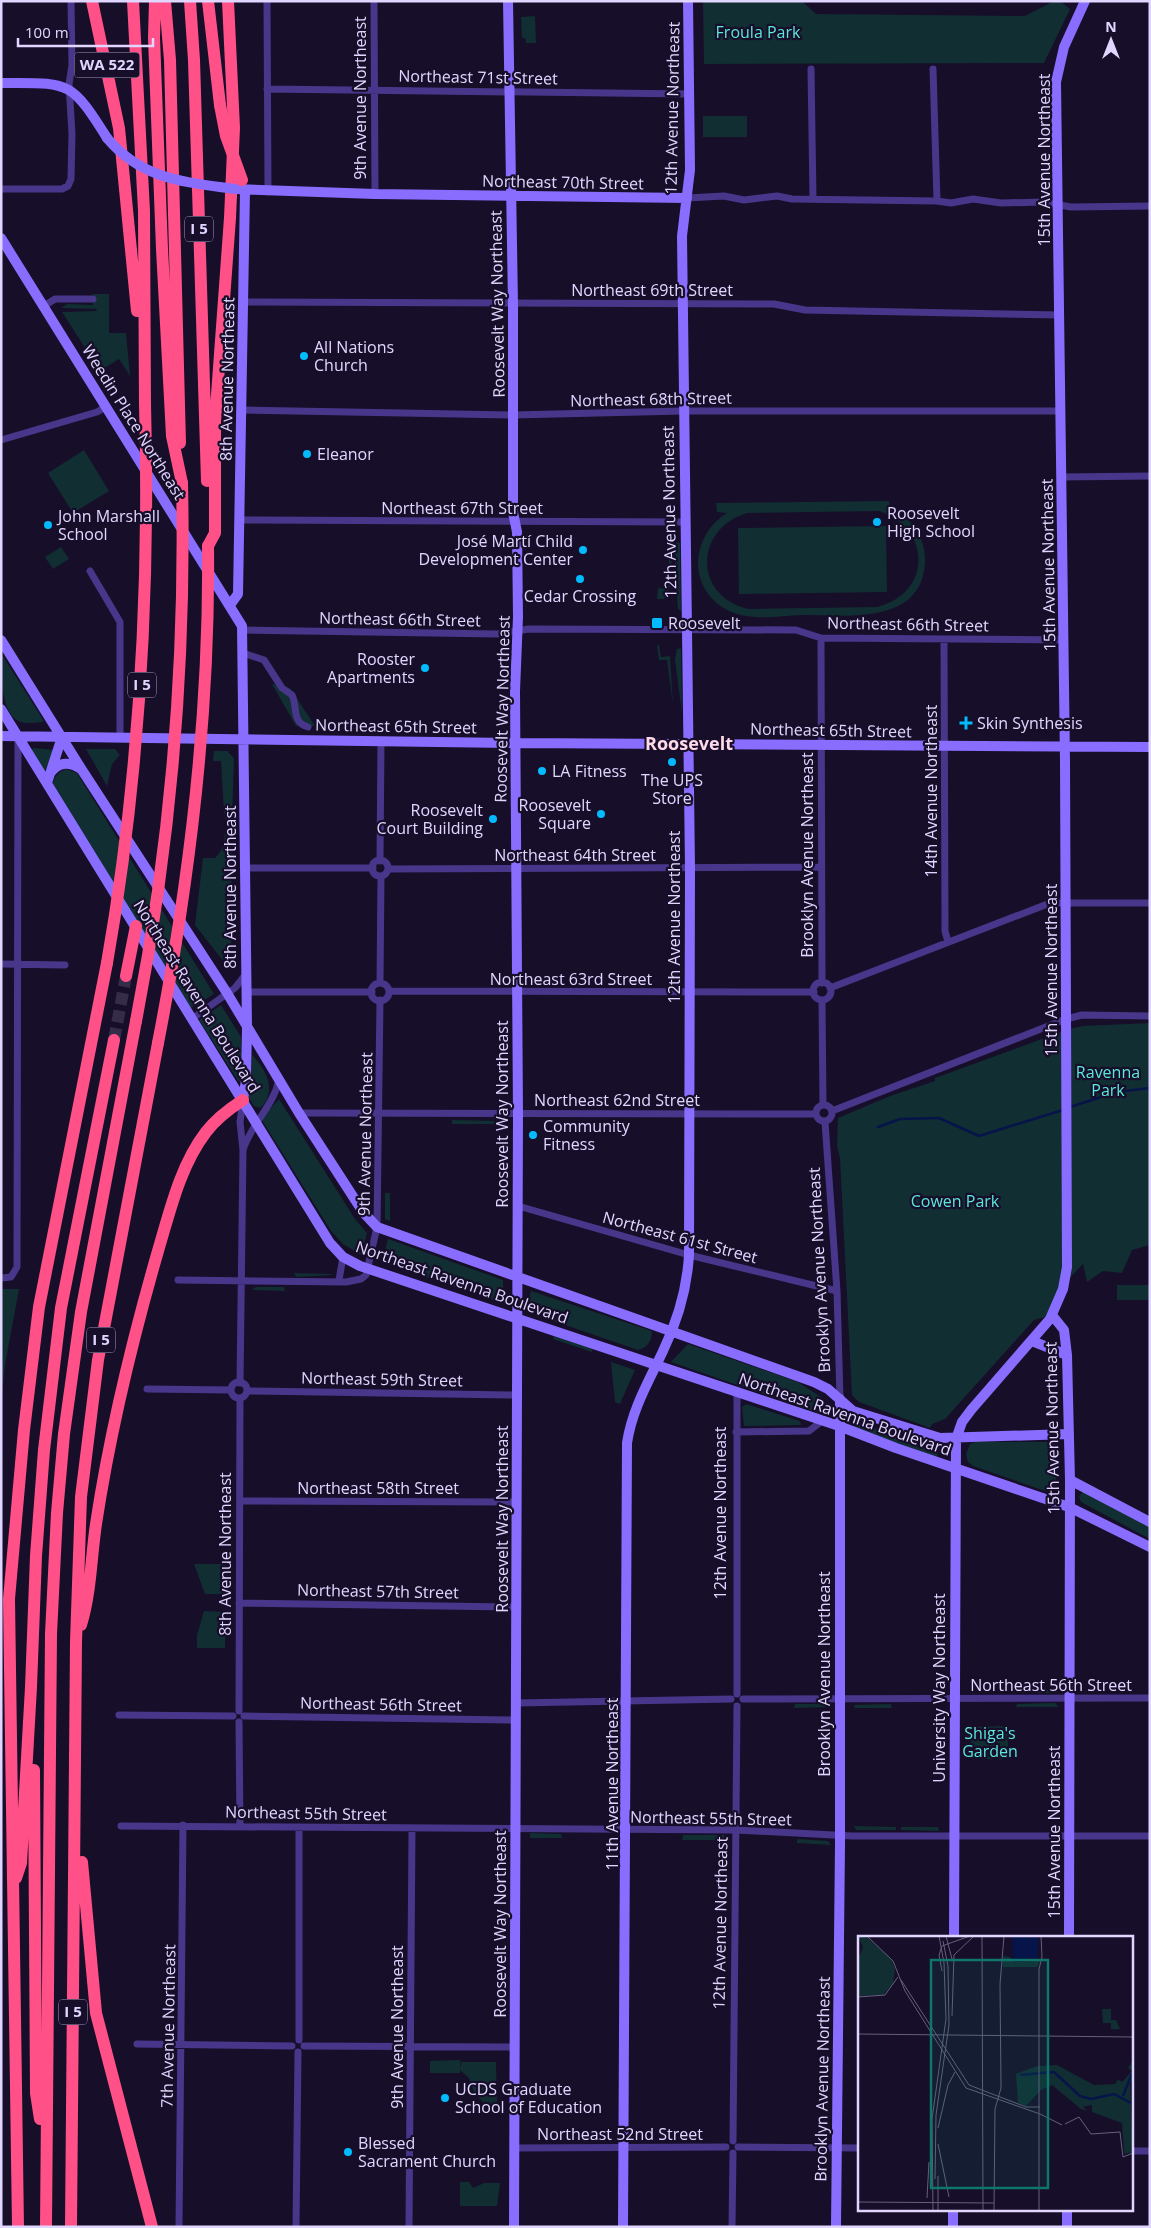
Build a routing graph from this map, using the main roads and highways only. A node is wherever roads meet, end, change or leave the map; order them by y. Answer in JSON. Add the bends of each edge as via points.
{"nodes":[{"id":1,"x":92,"y":1,"type":"edge"},
{"id":2,"x":132,"y":1,"type":"edge"},
{"id":3,"x":155,"y":1,"type":"edge"},
{"id":4,"x":165,"y":1,"type":"edge"},
{"id":5,"x":190,"y":1,"type":"edge"},
{"id":6,"x":208,"y":1,"type":"edge"},
{"id":7,"x":228,"y":1,"type":"edge"},
{"id":8,"x":508,"y":1,"type":"edge"},
{"id":9,"x":688,"y":1,"type":"edge"},
{"id":10,"x":1085,"y":1,"type":"edge"},
{"id":11,"x":1,"y":83,"type":"edge"},
{"id":12,"x":238,"y":186,"type":"junction"},
{"id":13,"x":511,"y":196,"type":"junction"},
{"id":14,"x":686,"y":198,"type":"junction"},
{"id":15,"x":1,"y":238,"type":"edge"},
{"id":16,"x":144,"y":385,"type":"junction"},
{"id":17,"x":182,"y":483,"type":"junction"},
{"id":18,"x":208,"y":546,"type":"junction"},
{"id":19,"x":238,"y":569,"type":"junction"},
{"id":20,"x":221,"y":589,"type":"junction"},
{"id":21,"x":230,"y":604,"type":"junction"},
{"id":22,"x":242,"y":626,"type":"joint"},
{"id":23,"x":1,"y":640,"type":"edge"},
{"id":24,"x":1,"y":709,"type":"edge"},
{"id":25,"x":1,"y":736,"type":"edge"},
{"id":26,"x":18,"y":737,"type":"junction"},
{"id":27,"x":62,"y":737,"type":"junction"},
{"id":28,"x":244,"y":740,"type":"junction"},
{"id":29,"x":515,"y":743,"type":"junction"},
{"id":30,"x":687,"y":743,"type":"junction"},
{"id":31,"x":1150,"y":747,"type":"edge"},
{"id":32,"x":1065,"y":748,"type":"junction"},
{"id":33,"x":82,"y":770,"type":"junction"},
{"id":34,"x":51,"y":772,"type":"junction"},
{"id":35,"x":47,"y":783,"type":"junction"},
{"id":36,"x":136,"y":926,"type":"junction"},
{"id":37,"x":126,"y":976,"type":"tunnel mouth"},
{"id":38,"x":247,"y":1028,"type":"junction"},
{"id":39,"x":114,"y":1040,"type":"tunnel mouth"},
{"id":40,"x":243,"y":1100,"type":"junction"},
{"id":41,"x":517,"y":1276,"type":"junction"},
{"id":42,"x":1052,"y":1315,"type":"junction"},
{"id":43,"x":517,"y":1317,"type":"junction"},
{"id":44,"x":672,"y":1330,"type":"junction"},
{"id":45,"x":1032,"y":1341,"type":"junction"},
{"id":46,"x":664,"y":1350,"type":"joint"},
{"id":47,"x":1067,"y":1355,"type":"junction"},
{"id":48,"x":656,"y":1365,"type":"junction"},
{"id":49,"x":840,"y":1399,"type":"junction"},
{"id":50,"x":840,"y":1426,"type":"junction"},
{"id":51,"x":1069,"y":1434,"type":"junction"},
{"id":52,"x":956,"y":1439,"type":"junction"},
{"id":53,"x":955,"y":1468,"type":"junction"},
{"id":54,"x":1070,"y":1480,"type":"junction"},
{"id":55,"x":1069,"y":1507,"type":"junction"},
{"id":56,"x":1150,"y":1522,"type":"edge"},
{"id":57,"x":1150,"y":1547,"type":"edge"},
{"id":58,"x":9,"y":1599,"type":"junction"},
{"id":59,"x":1,"y":1622,"type":"edge"},
{"id":60,"x":76,"y":1642,"type":"junction"},
{"id":61,"x":32,"y":1687,"type":"junction"},
{"id":62,"x":76,"y":1797,"type":"junction"},
{"id":63,"x":12,"y":1890,"type":"junction"},
{"id":64,"x":954,"y":1936,"type":"edge"},
{"id":65,"x":1069,"y":1936,"type":"edge"},
{"id":66,"x":46,"y":2159,"type":"junction"},
{"id":67,"x":953,"y":2210,"type":"edge"},
{"id":68,"x":1067,"y":2210,"type":"edge"},
{"id":69,"x":18,"y":2227,"type":"edge"},
{"id":70,"x":46,"y":2227,"type":"edge"},
{"id":71,"x":71,"y":2227,"type":"edge"},
{"id":72,"x":152,"y":2227,"type":"edge"},
{"id":73,"x":514,"y":2227,"type":"edge"},
{"id":74,"x":623,"y":2227,"type":"edge"},
{"id":75,"x":836,"y":2227,"type":"edge"},
{"id":76,"x":953,"y":2227,"type":"edge"},
{"id":77,"x":1067,"y":2227,"type":"edge"}],
"edges":[{"from":1,"to":16,"type":"highway","number":"WA 522","via":[[119,128]]},
{"from":2,"to":16,"type":"highway","number":"I 5","via":[[144,211]]},
{"from":3,"to":17,"type":"highway","via":[[172,436]]},
{"from":4,"to":17,"type":"highway","via":[[170,60]]},
{"from":5,"to":18,"type":"highway","number":"I 5"},
{"from":6,"to":12,"type":"highway","bridge":true,"via":[[220,105]]},
{"from":7,"to":12,"type":"highway"},
{"from":8,"to":13,"type":"main road","name":"Roosevelt Way Northeast"},
{"from":9,"to":14,"type":"main road","name":"12th Avenue Northeast","via":[[690,170]]},
{"from":10,"to":32,"type":"main road","name":"15th Avenue Northeast","via":[[1064,47],[1058,73]]},
{"from":11,"to":12,"type":"main road","name":"Northeast 70th Street","bridge":true,"via":[[48,83],[69,89],[82,100],[107,138],[129,161],[146,171],[185,182]]},
{"from":12,"to":13,"type":"main road","name":"Northeast 70th Street","via":[[268,192]]},
{"from":12,"to":18,"type":"highway","via":[[215,422],[215,533]]},
{"from":12,"to":19,"type":"main road","name":"8th Avenue Northeast","via":[[244,302]]},
{"from":13,"to":14,"type":"main road","name":"Northeast 70th Street"},
{"from":13,"to":29,"type":"main road","name":"Roosevelt Way Northeast","via":[[517,532]]},
{"from":14,"to":30,"type":"main road","name":"12th Avenue Northeast","via":[[682,236],[682,304]]},
{"from":15,"to":20,"type":"main road","name":"Weedin Place Northeast"},
{"from":16,"to":58,"type":"highway","number":"I 5","bridge":true,"via":[[147,534],[142,691],[127,838],[107,963],[39,1307]]},
{"from":17,"to":66,"type":"highway","bridge":true,"via":[[182,638],[175,754],[159,889],[81,1312],[57,1513],[51,1634]]},
{"from":18,"to":60,"type":"highway","number":"I 5","bridge":true,"via":[[206,664],[198,783],[186,883],[92,1396],[79,1533]]},
{"from":19,"to":20,"type":"main road","via":[[233,580]]},
{"from":19,"to":21,"type":"main road","name":"8th Avenue Northeast","via":[[237,597]]},
{"from":20,"to":21,"type":"main road","name":"Weedin Place Northeast"},
{"from":21,"to":22,"type":"main road","name":"Weedin Place Northeast"},
{"from":22,"to":28,"type":"main road","name":"8th Avenue Northeast"},
{"from":23,"to":27,"type":"main road","name":"Northeast Ravenna Boulevard"},
{"from":24,"to":26,"type":"main road","name":"Northeast Ravenna Boulevard"},
{"from":25,"to":26,"type":"main road","name":"Northeast 65th Street"},
{"from":26,"to":27,"type":"main road","name":"Northeast 65th Street"},
{"from":26,"to":35,"type":"main road","name":"Northeast Ravenna Boulevard"},
{"from":27,"to":28,"type":"main road","name":"Northeast 65th Street"},
{"from":27,"to":33,"type":"main road","name":"Northeast Ravenna Boulevard"},
{"from":27,"to":34,"type":"main road"},
{"from":28,"to":29,"type":"main road","name":"Northeast 65th Street"},
{"from":28,"to":38,"type":"main road","name":"8th Avenue Northeast"},
{"from":29,"to":30,"type":"main road","name":"Northeast 65th Street"},
{"from":29,"to":41,"type":"main road","name":"Roosevelt Way Northeast"},
{"from":30,"to":32,"type":"main road","name":"Northeast 65th Street"},
{"from":30,"to":44,"type":"main road","name":"12th Avenue Northeast","via":[[690,868],[689,1255],[683,1297]]},
{"from":31,"to":32,"type":"main road","name":"Northeast 65th Street"},
{"from":32,"to":42,"type":"main road","name":"15th Avenue Northeast","via":[[1068,1250],[1065,1283]]},
{"from":33,"to":34,"type":"main road","via":[[66,763]]},
{"from":33,"to":38,"type":"main road","name":"Northeast Ravenna Boulevard"},
{"from":34,"to":35,"type":"main road"},
{"from":35,"to":36,"type":"main road","name":"Northeast Ravenna Boulevard"},
{"from":36,"to":37,"type":"highway"},
{"from":36,"to":40,"type":"main road","name":"Northeast Ravenna Boulevard"},
{"from":38,"to":40,"type":"main road","name":"8th Avenue Northeast"},
{"from":38,"to":41,"type":"main road","name":"Northeast Ravenna Boulevard","via":[[363,1212],[377,1227]]},
{"from":39,"to":61,"type":"highway","via":[[61,1308],[38,1520]]},
{"from":40,"to":43,"type":"main road","name":"Northeast Ravenna Boulevard","via":[[330,1243],[343,1257]]},
{"from":40,"to":60,"type":"highway","via":[[225,1112],[202,1138],[184,1174],[170,1214],[141,1312],[109,1447],[88,1602]]},
{"from":41,"to":43,"type":"main road","name":"Roosevelt Way Northeast"},
{"from":41,"to":44,"type":"main road","name":"Northeast Ravenna Boulevard"},
{"from":42,"to":45,"type":"main road"},
{"from":42,"to":47,"type":"main road","name":"15th Avenue Northeast","via":[[1064,1330]]},
{"from":43,"to":48,"type":"main road","name":"Northeast Ravenna Boulevard"},
{"from":43,"to":73,"type":"main road","name":"Roosevelt Way Northeast"},
{"from":44,"to":46,"type":"main road","name":"12th Avenue Northeast"},
{"from":44,"to":49,"type":"main road","name":"Northeast Ravenna Boulevard","via":[[814,1382]]},
{"from":45,"to":47,"type":"main road"},
{"from":45,"to":52,"type":"main road","via":[[971,1410]]},
{"from":46,"to":48,"type":"main road","name":"11th Avenue Northeast"},
{"from":47,"to":51,"type":"main road","name":"15th Avenue Northeast"},
{"from":48,"to":50,"type":"main road","name":"Northeast Ravenna Boulevard"},
{"from":48,"to":74,"type":"main road","name":"11th Avenue Northeast","via":[[641,1394],[627,1443]]},
{"from":49,"to":50,"type":"main road","name":"Brooklyn Avenue Northeast"},
{"from":49,"to":52,"type":"main road","name":"Northeast Ravenna Boulevard","via":[[849,1409],[864,1415],[931,1436]]},
{"from":50,"to":53,"type":"main road","name":"Northeast Ravenna Boulevard"},
{"from":50,"to":75,"type":"main road","name":"Brooklyn Avenue Northeast"},
{"from":51,"to":52,"type":"main road","name":"Northeast Ravenna Boulevard"},
{"from":51,"to":54,"type":"main road","name":"15th Avenue Northeast"},
{"from":52,"to":53,"type":"main road","name":"University Way Northeast"},
{"from":53,"to":55,"type":"main road","name":"Northeast Ravenna Boulevard"},
{"from":53,"to":64,"type":"main road","name":"University Way Northeast"},
{"from":54,"to":55,"type":"main road","name":"15th Avenue Northeast"},
{"from":54,"to":56,"type":"main road"},
{"from":55,"to":57,"type":"main road","name":"Northeast Ravenna Boulevard"},
{"from":55,"to":65,"type":"main road","name":"15th Avenue Northeast"},
{"from":58,"to":59,"type":"highway"},
{"from":58,"to":63,"type":"highway","number":"I 5"},
{"from":60,"to":62,"type":"highway","number":"I 5"},
{"from":61,"to":63,"type":"highway","via":[[21,1863]]},
{"from":61,"to":66,"type":"highway","via":[[36,2093]]},
{"from":62,"to":71,"type":"highway","number":"I 5"},
{"from":62,"to":72,"type":"highway","via":[[94,2002]]},
{"from":63,"to":69,"type":"highway","number":"I 5"},
{"from":66,"to":70,"type":"highway"},
{"from":67,"to":76,"type":"main road"},
{"from":68,"to":77,"type":"main road"}]}
